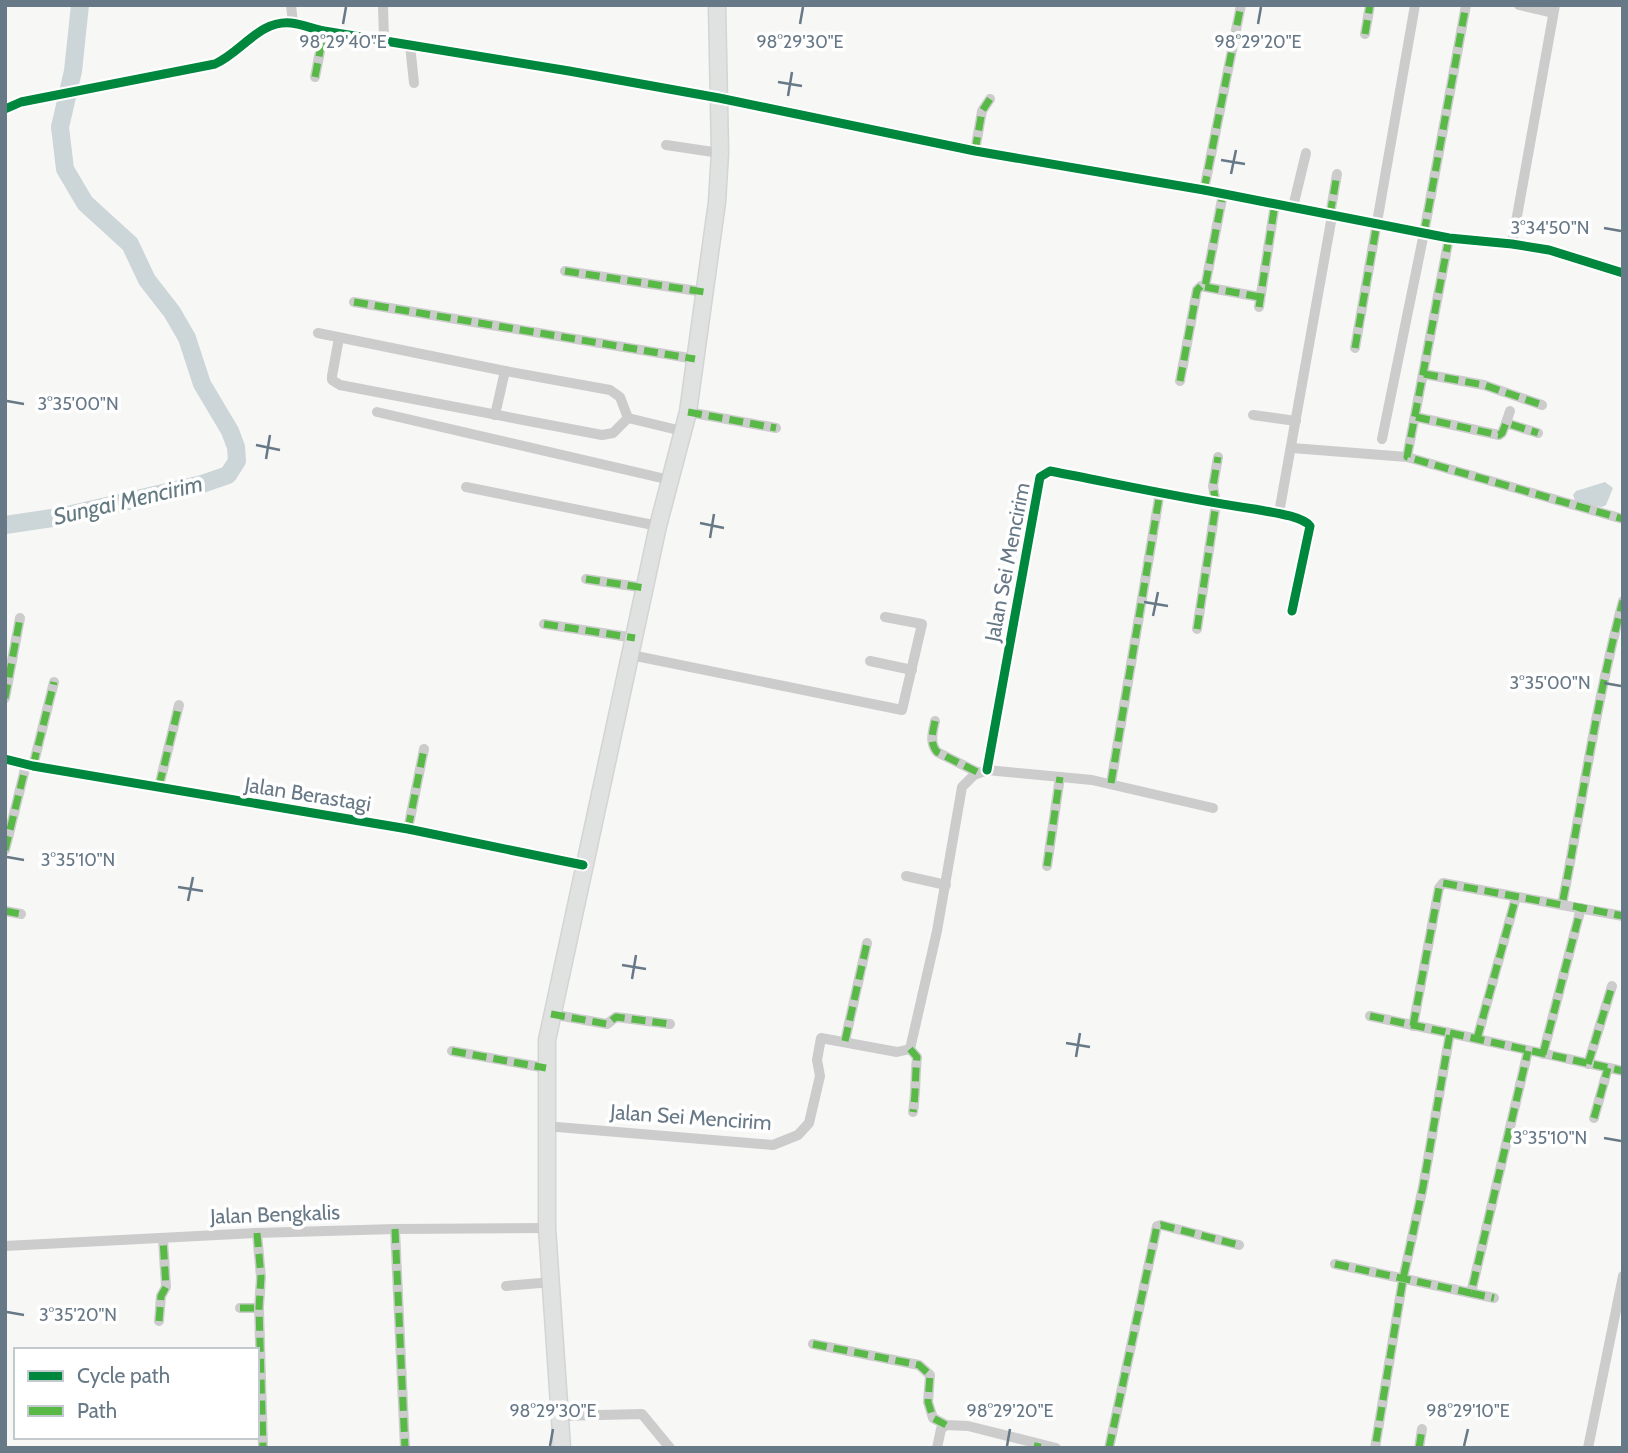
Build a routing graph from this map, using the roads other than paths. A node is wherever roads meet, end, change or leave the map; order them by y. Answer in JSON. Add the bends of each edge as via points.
{"nodes":[{"id":1,"x":292,"y":5,"type":"edge"},
{"id":2,"x":383,"y":5,"type":"edge"},
{"id":3,"x":717,"y":5,"type":"edge"},
{"id":4,"x":1241,"y":5,"type":"edge"},
{"id":5,"x":1370,"y":5,"type":"edge"},
{"id":6,"x":1415,"y":5,"type":"edge"},
{"id":7,"x":1466,"y":5,"type":"edge"},
{"id":8,"x":1519,"y":5,"type":"edge"},
{"id":9,"x":1554,"y":9,"type":"edge"},
{"id":10,"x":293,"y":23,"type":"junction"},
{"id":11,"x":324,"y":31,"type":"junction"},
{"id":12,"x":1365,"y":34,"type":"dead end"},
{"id":13,"x":384,"y":40,"type":"junction"},
{"id":14,"x":410,"y":45,"type":"junction"},
{"id":15,"x":315,"y":77,"type":"dead end"},
{"id":16,"x":414,"y":83,"type":"dead end"},
{"id":17,"x":719,"y":98,"type":"junction"},
{"id":18,"x":990,"y":99,"type":"dead end"},
{"id":19,"x":5,"y":109,"type":"edge"},
{"id":20,"x":666,"y":145,"type":"dead end"},
{"id":21,"x":975,"y":150,"type":"junction"},
{"id":22,"x":720,"y":153,"type":"junction"},
{"id":23,"x":1306,"y":153,"type":"dead end"},
{"id":24,"x":1337,"y":174,"type":"dead end"},
{"id":25,"x":1204,"y":190,"type":"junction"},
{"id":26,"x":1223,"y":194,"type":"junction"},
{"id":27,"x":1275,"y":204,"type":"junction"},
{"id":28,"x":1293,"y":207,"type":"junction"},
{"id":29,"x":1331,"y":215,"type":"junction"},
{"id":30,"x":1377,"y":223,"type":"junction"},
{"id":31,"x":1424,"y":233,"type":"junction"},
{"id":32,"x":1448,"y":238,"type":"junction"},
{"id":33,"x":1512,"y":244,"type":"junction"},
{"id":34,"x":565,"y":271,"type":"dead end"},
{"id":35,"x":1623,"y":273,"type":"edge"},
{"id":36,"x":1205,"y":287,"type":"junction"},
{"id":37,"x":704,"y":292,"type":"junction"},
{"id":38,"x":354,"y":302,"type":"dead end"},
{"id":39,"x":318,"y":333,"type":"dead end"},
{"id":40,"x":339,"y":338,"type":"junction"},
{"id":41,"x":1355,"y":348,"type":"dead end"},
{"id":42,"x":695,"y":359,"type":"junction"},
{"id":43,"x":505,"y":372,"type":"junction"},
{"id":44,"x":1424,"y":374,"type":"junction"},
{"id":45,"x":1180,"y":382,"type":"dead end"},
{"id":46,"x":1542,"y":405,"type":"dead end"},
{"id":47,"x":1510,"y":411,"type":"dead end"},
{"id":48,"x":377,"y":412,"type":"dead end"},
{"id":49,"x":688,"y":412,"type":"junction"},
{"id":50,"x":495,"y":415,"type":"junction"},
{"id":51,"x":1253,"y":415,"type":"dead end"},
{"id":52,"x":1416,"y":417,"type":"junction"},
{"id":53,"x":628,"y":418,"type":"junction"},
{"id":54,"x":1296,"y":421,"type":"junction"},
{"id":55,"x":1506,"y":423,"type":"junction"},
{"id":56,"x":776,"y":428,"type":"dead end"},
{"id":57,"x":682,"y":431,"type":"junction"},
{"id":58,"x":1538,"y":433,"type":"dead end"},
{"id":59,"x":1382,"y":439,"type":"dead end"},
{"id":60,"x":1292,"y":448,"type":"junction"},
{"id":61,"x":1218,"y":457,"type":"dead end"},
{"id":62,"x":1407,"y":457,"type":"junction"},
{"id":63,"x":670,"y":480,"type":"junction"},
{"id":64,"x":466,"y":487,"type":"dead end"},
{"id":65,"x":1160,"y":492,"type":"junction"},
{"id":66,"x":1216,"y":504,"type":"junction"},
{"id":67,"x":1279,"y":513,"type":"junction"},
{"id":68,"x":1623,"y":519,"type":"edge"},
{"id":69,"x":658,"y":526,"type":"junction"},
{"id":70,"x":586,"y":579,"type":"dead end"},
{"id":71,"x":645,"y":588,"type":"junction"},
{"id":72,"x":1622,"y":604,"type":"edge"},
{"id":73,"x":1292,"y":611,"type":"dead end"},
{"id":74,"x":885,"y":617,"type":"dead end"},
{"id":75,"x":20,"y":618,"type":"dead end"},
{"id":76,"x":544,"y":624,"type":"dead end"},
{"id":77,"x":1197,"y":629,"type":"dead end"},
{"id":78,"x":635,"y":638,"type":"junction"},
{"id":79,"x":631,"y":656,"type":"junction"},
{"id":80,"x":870,"y":661,"type":"dead end"},
{"id":81,"x":912,"y":670,"type":"junction"},
{"id":82,"x":54,"y":682,"type":"dead end"},
{"id":83,"x":5,"y":698,"type":"edge"},
{"id":84,"x":178,"y":705,"type":"dead end"},
{"id":85,"x":934,"y":721,"type":"dead end"},
{"id":86,"x":424,"y":749,"type":"dead end"},
{"id":87,"x":5,"y":759,"type":"edge"},
{"id":88,"x":30,"y":766,"type":"junction"},
{"id":89,"x":983,"y":772,"type":"junction"},
{"id":90,"x":1060,"y":777,"type":"junction"},
{"id":91,"x":1111,"y":783,"type":"junction"},
{"id":92,"x":159,"y":786,"type":"junction"},
{"id":93,"x":1213,"y":808,"type":"dead end"},
{"id":94,"x":408,"y":829,"type":"junction"},
{"id":95,"x":5,"y":850,"type":"edge"},
{"id":96,"x":583,"y":865,"type":"junction"},
{"id":97,"x":1047,"y":866,"type":"dead end"},
{"id":98,"x":906,"y":876,"type":"dead end"},
{"id":99,"x":946,"y":885,"type":"junction"},
{"id":100,"x":1516,"y":897,"type":"junction"},
{"id":101,"x":1562,"y":905,"type":"junction"},
{"id":102,"x":1581,"y":908,"type":"junction"},
{"id":103,"x":5,"y":911,"type":"edge"},
{"id":104,"x":21,"y":914,"type":"dead end"},
{"id":105,"x":1623,"y":916,"type":"edge"},
{"id":106,"x":867,"y":943,"type":"dead end"},
{"id":107,"x":1612,"y":986,"type":"dead end"},
{"id":108,"x":551,"y":1014,"type":"junction"},
{"id":109,"x":1370,"y":1016,"type":"dead end"},
{"id":110,"x":670,"y":1024,"type":"dead end"},
{"id":111,"x":1413,"y":1026,"type":"junction"},
{"id":112,"x":1450,"y":1033,"type":"junction"},
{"id":113,"x":1478,"y":1039,"type":"junction"},
{"id":114,"x":845,"y":1041,"type":"junction"},
{"id":115,"x":910,"y":1049,"type":"junction"},
{"id":116,"x":452,"y":1051,"type":"dead end"},
{"id":117,"x":1528,"y":1051,"type":"junction"},
{"id":118,"x":1543,"y":1054,"type":"junction"},
{"id":119,"x":1588,"y":1064,"type":"junction"},
{"id":120,"x":546,"y":1068,"type":"junction"},
{"id":121,"x":1608,"y":1068,"type":"junction"},
{"id":122,"x":1623,"y":1070,"type":"edge"},
{"id":123,"x":914,"y":1112,"type":"dead end"},
{"id":124,"x":1594,"y":1118,"type":"dead end"},
{"id":125,"x":545,"y":1126,"type":"junction"},
{"id":126,"x":547,"y":1228,"type":"junction"},
{"id":127,"x":395,"y":1229,"type":"junction"},
{"id":128,"x":257,"y":1233,"type":"junction"},
{"id":129,"x":163,"y":1238,"type":"junction"},
{"id":130,"x":1240,"y":1245,"type":"dead end"},
{"id":131,"x":5,"y":1246,"type":"edge"},
{"id":132,"x":1335,"y":1264,"type":"dead end"},
{"id":133,"x":1623,"y":1276,"type":"edge"},
{"id":134,"x":1403,"y":1279,"type":"junction"},
{"id":135,"x":552,"y":1282,"type":"junction"},
{"id":136,"x":506,"y":1286,"type":"dead end"},
{"id":137,"x":1471,"y":1293,"type":"junction"},
{"id":138,"x":1494,"y":1298,"type":"dead end"},
{"id":139,"x":240,"y":1308,"type":"dead end"},
{"id":140,"x":259,"y":1308,"type":"junction"},
{"id":141,"x":159,"y":1321,"type":"dead end"},
{"id":142,"x":813,"y":1344,"type":"dead end"},
{"id":143,"x":559,"y":1416,"type":"junction"},
{"id":144,"x":946,"y":1425,"type":"junction"},
{"id":145,"x":1422,"y":1429,"type":"dead end"},
{"id":146,"x":1037,"y":1446,"type":"edge"},
{"id":147,"x":263,"y":1448,"type":"edge"},
{"id":148,"x":405,"y":1448,"type":"edge"},
{"id":149,"x":562,"y":1448,"type":"edge"},
{"id":150,"x":670,"y":1448,"type":"edge"},
{"id":151,"x":937,"y":1448,"type":"edge"},
{"id":152,"x":1056,"y":1448,"type":"edge"},
{"id":153,"x":1109,"y":1448,"type":"edge"},
{"id":154,"x":1375,"y":1448,"type":"edge"},
{"id":155,"x":1419,"y":1448,"type":"edge"},
{"id":156,"x":1588,"y":1448,"type":"edge"}],
"edges":[{"from":1,"to":10,"type":"street"},
{"from":2,"to":13,"type":"street"},
{"from":3,"to":17,"type":"main road"},
{"from":4,"to":25,"type":"street"},
{"from":5,"to":12,"type":"street"},
{"from":6,"to":30,"type":"street"},
{"from":7,"to":31,"type":"street"},
{"from":8,"to":9,"type":"street"},
{"from":9,"to":33,"type":"street"},
{"from":10,"to":11,"type":"street"},
{"from":10,"to":19,"type":"street","via":[[267,26],[215,64]]},
{"from":11,"to":13,"type":"street"},
{"from":11,"to":15,"type":"street"},
{"from":13,"to":14,"type":"street"},
{"from":14,"to":16,"type":"street"},
{"from":14,"to":17,"type":"street"},
{"from":17,"to":21,"type":"street"},
{"from":17,"to":22,"type":"main road"},
{"from":18,"to":21,"type":"street","via":[[982,111]]},
{"from":20,"to":22,"type":"street"},
{"from":21,"to":25,"type":"street"},
{"from":22,"to":37,"type":"main road","via":[[718,202]]},
{"from":23,"to":28,"type":"street"},
{"from":24,"to":29,"type":"street"},
{"from":25,"to":26,"type":"street"},
{"from":26,"to":27,"type":"street"},
{"from":26,"to":36,"type":"street"},
{"from":27,"to":28,"type":"street"},
{"from":27,"to":36,"type":"street","via":[[1260,302]]},
{"from":28,"to":29,"type":"street"},
{"from":29,"to":30,"type":"street"},
{"from":29,"to":54,"type":"street"},
{"from":30,"to":31,"type":"street"},
{"from":30,"to":41,"type":"street"},
{"from":31,"to":32,"type":"street"},
{"from":31,"to":59,"type":"street"},
{"from":32,"to":33,"type":"street"},
{"from":32,"to":44,"type":"street"},
{"from":33,"to":35,"type":"street","via":[[1574,256]]},
{"from":34,"to":37,"type":"street"},
{"from":36,"to":45,"type":"street","via":[[1198,290]]},
{"from":37,"to":42,"type":"main road"},
{"from":38,"to":42,"type":"street"},
{"from":39,"to":40,"type":"street"},
{"from":40,"to":43,"type":"street"},
{"from":40,"to":50,"type":"street","via":[[332,376],[335,383]]},
{"from":42,"to":49,"type":"main road"},
{"from":43,"to":50,"type":"street"},
{"from":43,"to":53,"type":"street","via":[[610,390],[620,397]]},
{"from":44,"to":46,"type":"street","via":[[1485,385]]},
{"from":44,"to":52,"type":"street"},
{"from":47,"to":55,"type":"street"},
{"from":48,"to":63,"type":"street"},
{"from":49,"to":56,"type":"street"},
{"from":49,"to":57,"type":"main road"},
{"from":50,"to":53,"type":"street","via":[[602,435],[613,433]]},
{"from":51,"to":54,"type":"street"},
{"from":52,"to":55,"type":"street","via":[[1499,435]]},
{"from":52,"to":62,"type":"street"},
{"from":53,"to":57,"type":"street"},
{"from":54,"to":60,"type":"street"},
{"from":55,"to":58,"type":"street"},
{"from":57,"to":63,"type":"main road"},
{"from":60,"to":62,"type":"street"},
{"from":60,"to":67,"type":"street"},
{"from":61,"to":66,"type":"street","via":[[1213,486]]},
{"from":62,"to":68,"type":"street"},
{"from":63,"to":69,"type":"main road"},
{"from":64,"to":69,"type":"street"},
{"from":65,"to":66,"type":"street","name":"Jalan Sei Mencirim"},
{"from":65,"to":89,"type":"street","name":"Jalan Sei Mencirim","via":[[1050,471],[1041,476]]},
{"from":65,"to":91,"type":"street"},
{"from":66,"to":67,"type":"street","name":"Jalan Sei Mencirim"},
{"from":66,"to":77,"type":"street"},
{"from":67,"to":73,"type":"street","name":"Jalan Sei Mencirim","via":[[1310,526]]},
{"from":69,"to":71,"type":"main road"},
{"from":70,"to":71,"type":"street"},
{"from":71,"to":78,"type":"main road"},
{"from":72,"to":101,"type":"street","via":[[1591,739]]},
{"from":74,"to":81,"type":"street","via":[[922,624]]},
{"from":75,"to":83,"type":"street"},
{"from":76,"to":78,"type":"street"},
{"from":78,"to":79,"type":"main road"},
{"from":79,"to":81,"type":"street","via":[[902,710]]},
{"from":79,"to":96,"type":"main road"},
{"from":80,"to":81,"type":"street"},
{"from":82,"to":88,"type":"street"},
{"from":84,"to":92,"type":"street"},
{"from":85,"to":89,"type":"street","via":[[933,747],[951,760]]},
{"from":86,"to":94,"type":"street"},
{"from":87,"to":88,"type":"street","name":"Jalan Berastagi"},
{"from":88,"to":92,"type":"street","name":"Jalan Berastagi"},
{"from":88,"to":95,"type":"street"},
{"from":89,"to":90,"type":"street"},
{"from":89,"to":99,"type":"street","name":"Jalan Sei Mencirim","via":[[962,787]]},
{"from":90,"to":91,"type":"street"},
{"from":90,"to":97,"type":"street"},
{"from":91,"to":93,"type":"street"},
{"from":92,"to":94,"type":"street","name":"Jalan Berastagi"},
{"from":94,"to":96,"type":"street","name":"Jalan Berastagi"},
{"from":96,"to":108,"type":"main road"},
{"from":98,"to":99,"type":"street"},
{"from":99,"to":115,"type":"street","name":"Jalan Sei Mencirim"},
{"from":100,"to":101,"type":"street"},
{"from":100,"to":111,"type":"street","via":[[1443,883],[1439,888]]},
{"from":100,"to":113,"type":"street"},
{"from":101,"to":102,"type":"street"},
{"from":102,"to":105,"type":"street"},
{"from":102,"to":118,"type":"street"},
{"from":103,"to":104,"type":"street"},
{"from":106,"to":114,"type":"street"},
{"from":107,"to":119,"type":"street"},
{"from":108,"to":110,"type":"street","via":[[607,1024],[616,1017]]},
{"from":108,"to":120,"type":"main road"},
{"from":109,"to":111,"type":"street"},
{"from":111,"to":112,"type":"street"},
{"from":112,"to":113,"type":"street"},
{"from":112,"to":134,"type":"street"},
{"from":113,"to":117,"type":"street"},
{"from":114,"to":115,"type":"street","name":"Jalan Sei Mencirim","via":[[897,1052]]},
{"from":114,"to":125,"type":"street","name":"Jalan Sei Mencirim","via":[[821,1038],[820,1076],[811,1117],[794,1137],[773,1145]]},
{"from":115,"to":123,"type":"street","via":[[917,1057]]},
{"from":116,"to":120,"type":"street"},
{"from":117,"to":118,"type":"street"},
{"from":117,"to":137,"type":"street"},
{"from":118,"to":119,"type":"street"},
{"from":119,"to":121,"type":"street"},
{"from":120,"to":125,"type":"main road"},
{"from":121,"to":122,"type":"street"},
{"from":121,"to":124,"type":"street"},
{"from":125,"to":126,"type":"main road"},
{"from":126,"to":127,"type":"street","name":"Jalan Bengkalis"},
{"from":126,"to":135,"type":"main road"},
{"from":127,"to":128,"type":"street","name":"Jalan Bengkalis"},
{"from":127,"to":148,"type":"street"},
{"from":128,"to":129,"type":"street","name":"Jalan Bengkalis"},
{"from":128,"to":140,"type":"street"},
{"from":129,"to":131,"type":"street","name":"Jalan Bengkalis"},
{"from":129,"to":141,"type":"street","via":[[166,1287]]},
{"from":130,"to":153,"type":"street","via":[[1157,1226]]},
{"from":132,"to":134,"type":"street"},
{"from":133,"to":156,"type":"street"},
{"from":134,"to":137,"type":"street"},
{"from":134,"to":154,"type":"street"},
{"from":135,"to":136,"type":"street"},
{"from":135,"to":143,"type":"main road"},
{"from":137,"to":138,"type":"street"},
{"from":139,"to":140,"type":"street"},
{"from":140,"to":147,"type":"street"},
{"from":142,"to":144,"type":"street","via":[[919,1365],[930,1375],[928,1402],[933,1418]]},
{"from":143,"to":149,"type":"main road"},
{"from":143,"to":150,"type":"street","via":[[642,1415]]},
{"from":144,"to":146,"type":"street","via":[[968,1426]]},
{"from":144,"to":151,"type":"street"},
{"from":145,"to":155,"type":"street"},
{"from":146,"to":152,"type":"street"}]}
